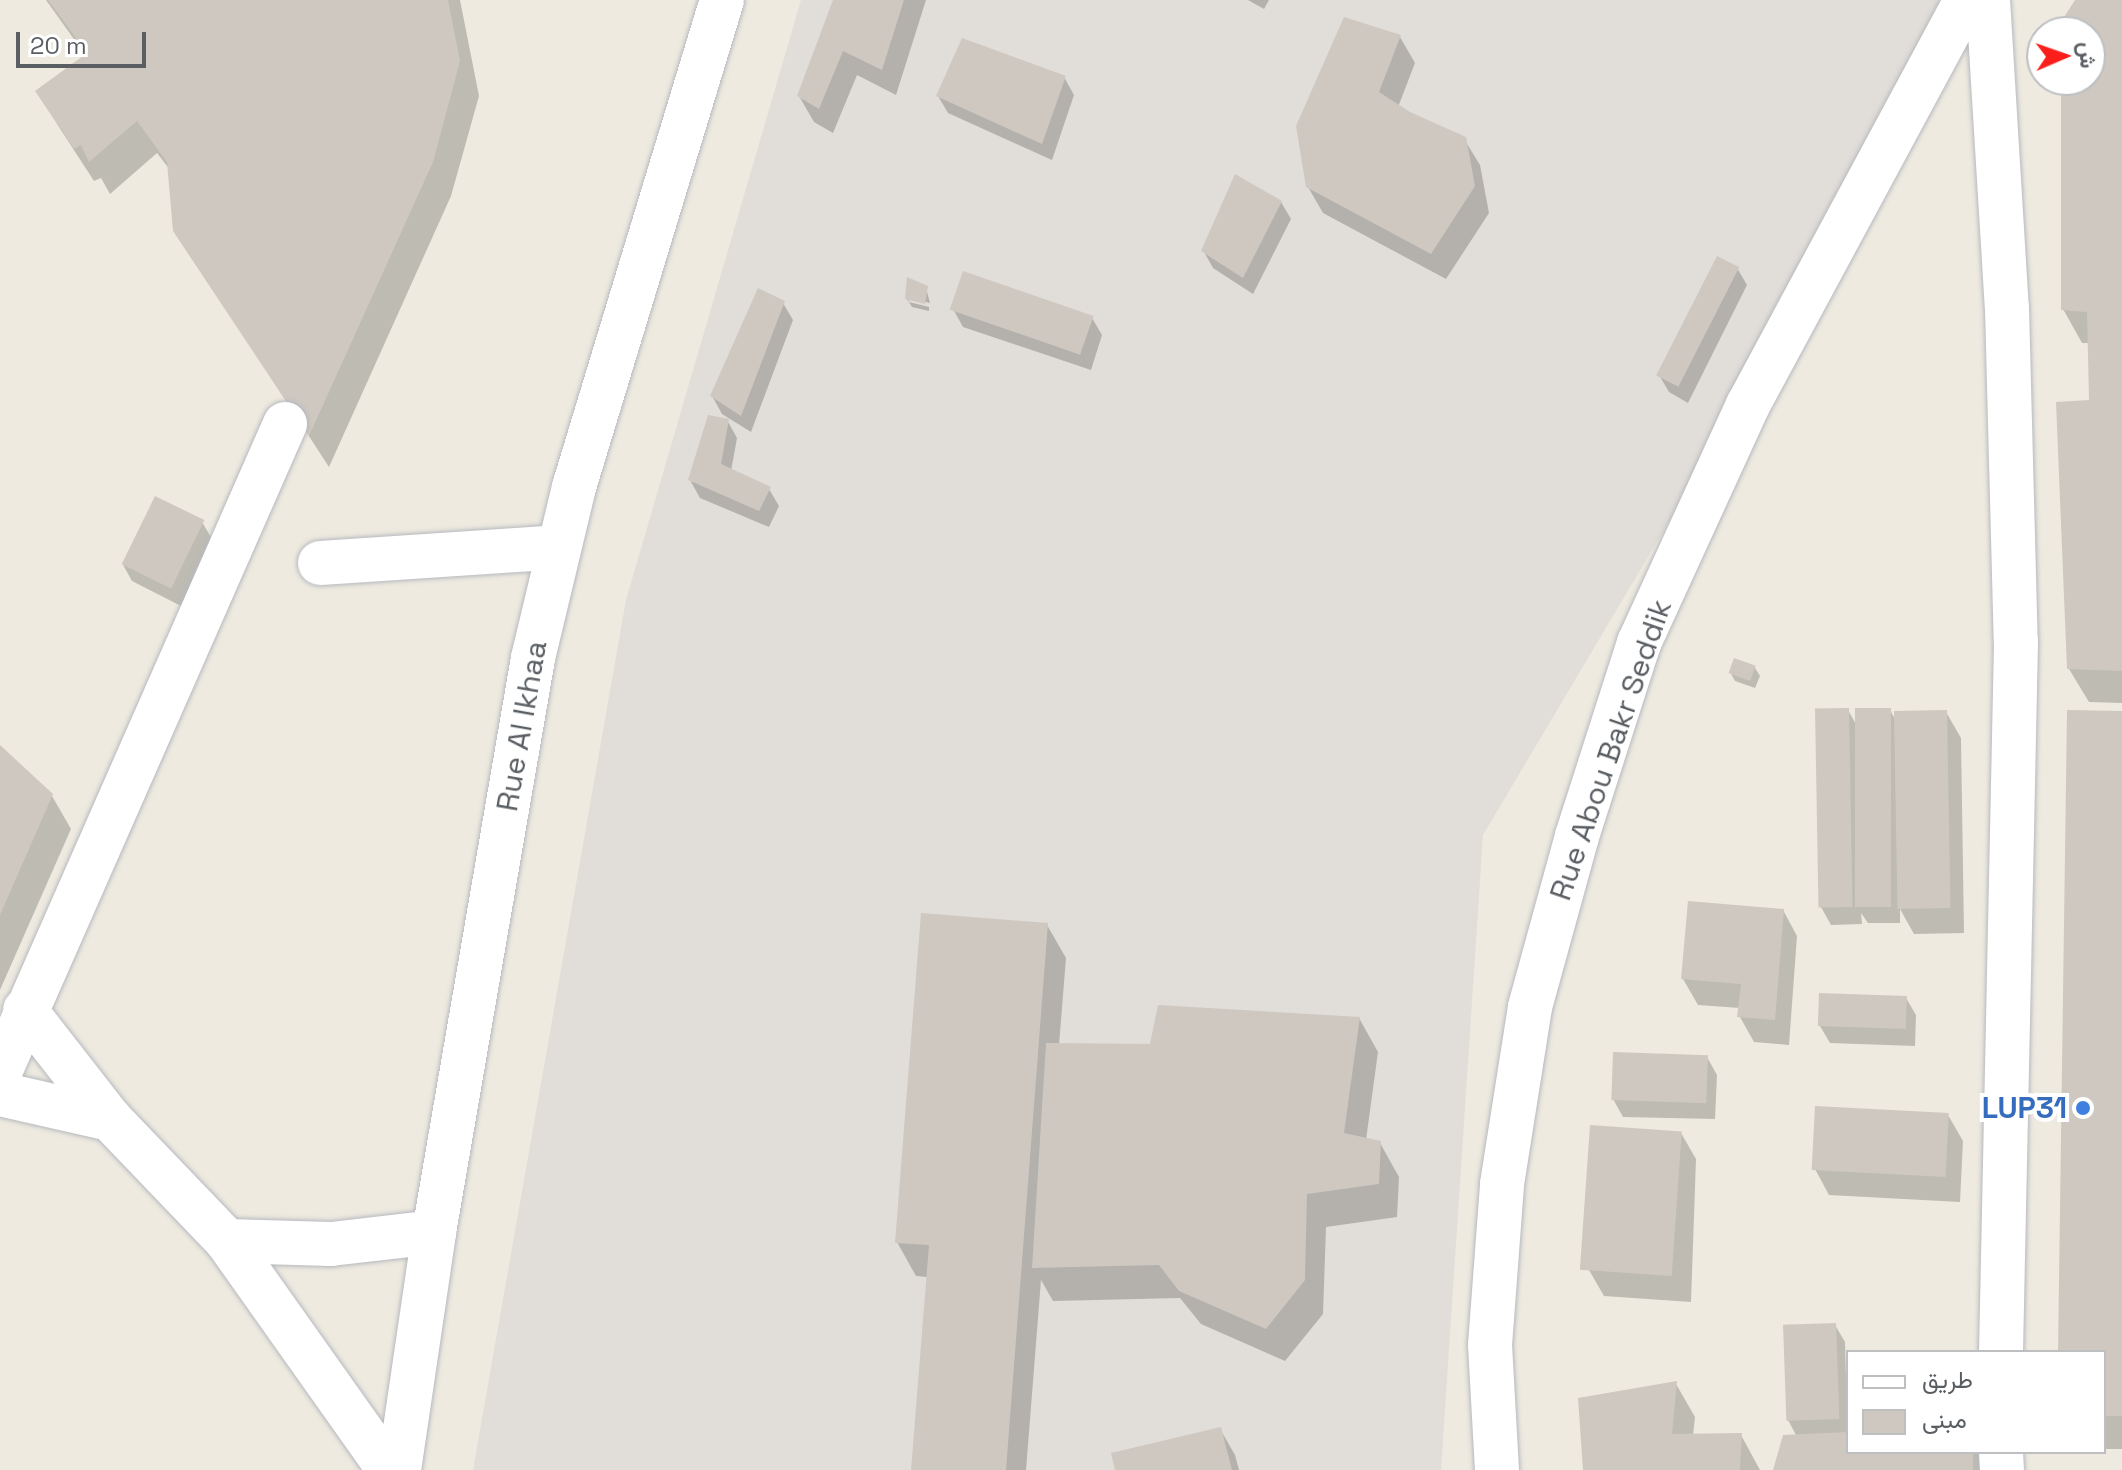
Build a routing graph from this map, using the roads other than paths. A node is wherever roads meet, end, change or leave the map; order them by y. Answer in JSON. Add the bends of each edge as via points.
{"nodes":[{"id":1,"x":722,"y":0,"type":"edge"},
{"id":2,"x":1966,"y":0,"type":"edge"},
{"id":3,"x":1988,"y":0,"type":"edge"},
{"id":4,"x":285,"y":424,"type":"dead end"},
{"id":5,"x":558,"y":547,"type":"junction"},
{"id":6,"x":320,"y":563,"type":"dead end"},
{"id":7,"x":25,"y":1010,"type":"junction"},
{"id":8,"x":0,"y":1072,"type":"edge"},
{"id":9,"x":0,"y":1094,"type":"edge"},
{"id":10,"x":110,"y":1119,"type":"junction"},
{"id":11,"x":434,"y":1232,"type":"junction"},
{"id":12,"x":227,"y":1241,"type":"junction"},
{"id":13,"x":2001,"y":1350,"type":"edge"},
{"id":14,"x":389,"y":1470,"type":"edge"},
{"id":15,"x":399,"y":1470,"type":"edge"},
{"id":16,"x":1497,"y":1470,"type":"edge"}],
"edges":[{"from":1,"to":5,"type":"street","name":"Rue Al Ikhaa"},
{"from":2,"to":16,"type":"street","name":"Rue Abou Bakr Seddik","via":[[1748,405],[1639,643],[1577,836],[1530,1007],[1502,1184],[1490,1345]]},
{"from":3,"to":13,"type":"street","via":[[2007,308],[2016,642]]},
{"from":4,"to":7,"type":"street"},
{"from":5,"to":6,"type":"street"},
{"from":5,"to":11,"type":"street","name":"Rue Al Ikhaa","via":[[533,658]]},
{"from":7,"to":8,"type":"street"},
{"from":7,"to":10,"type":"street"},
{"from":9,"to":10,"type":"street"},
{"from":10,"to":12,"type":"street"},
{"from":11,"to":12,"type":"street","via":[[331,1244]]},
{"from":11,"to":15,"type":"street","name":"Rue Al Ikhaa"},
{"from":12,"to":14,"type":"street"}]}
